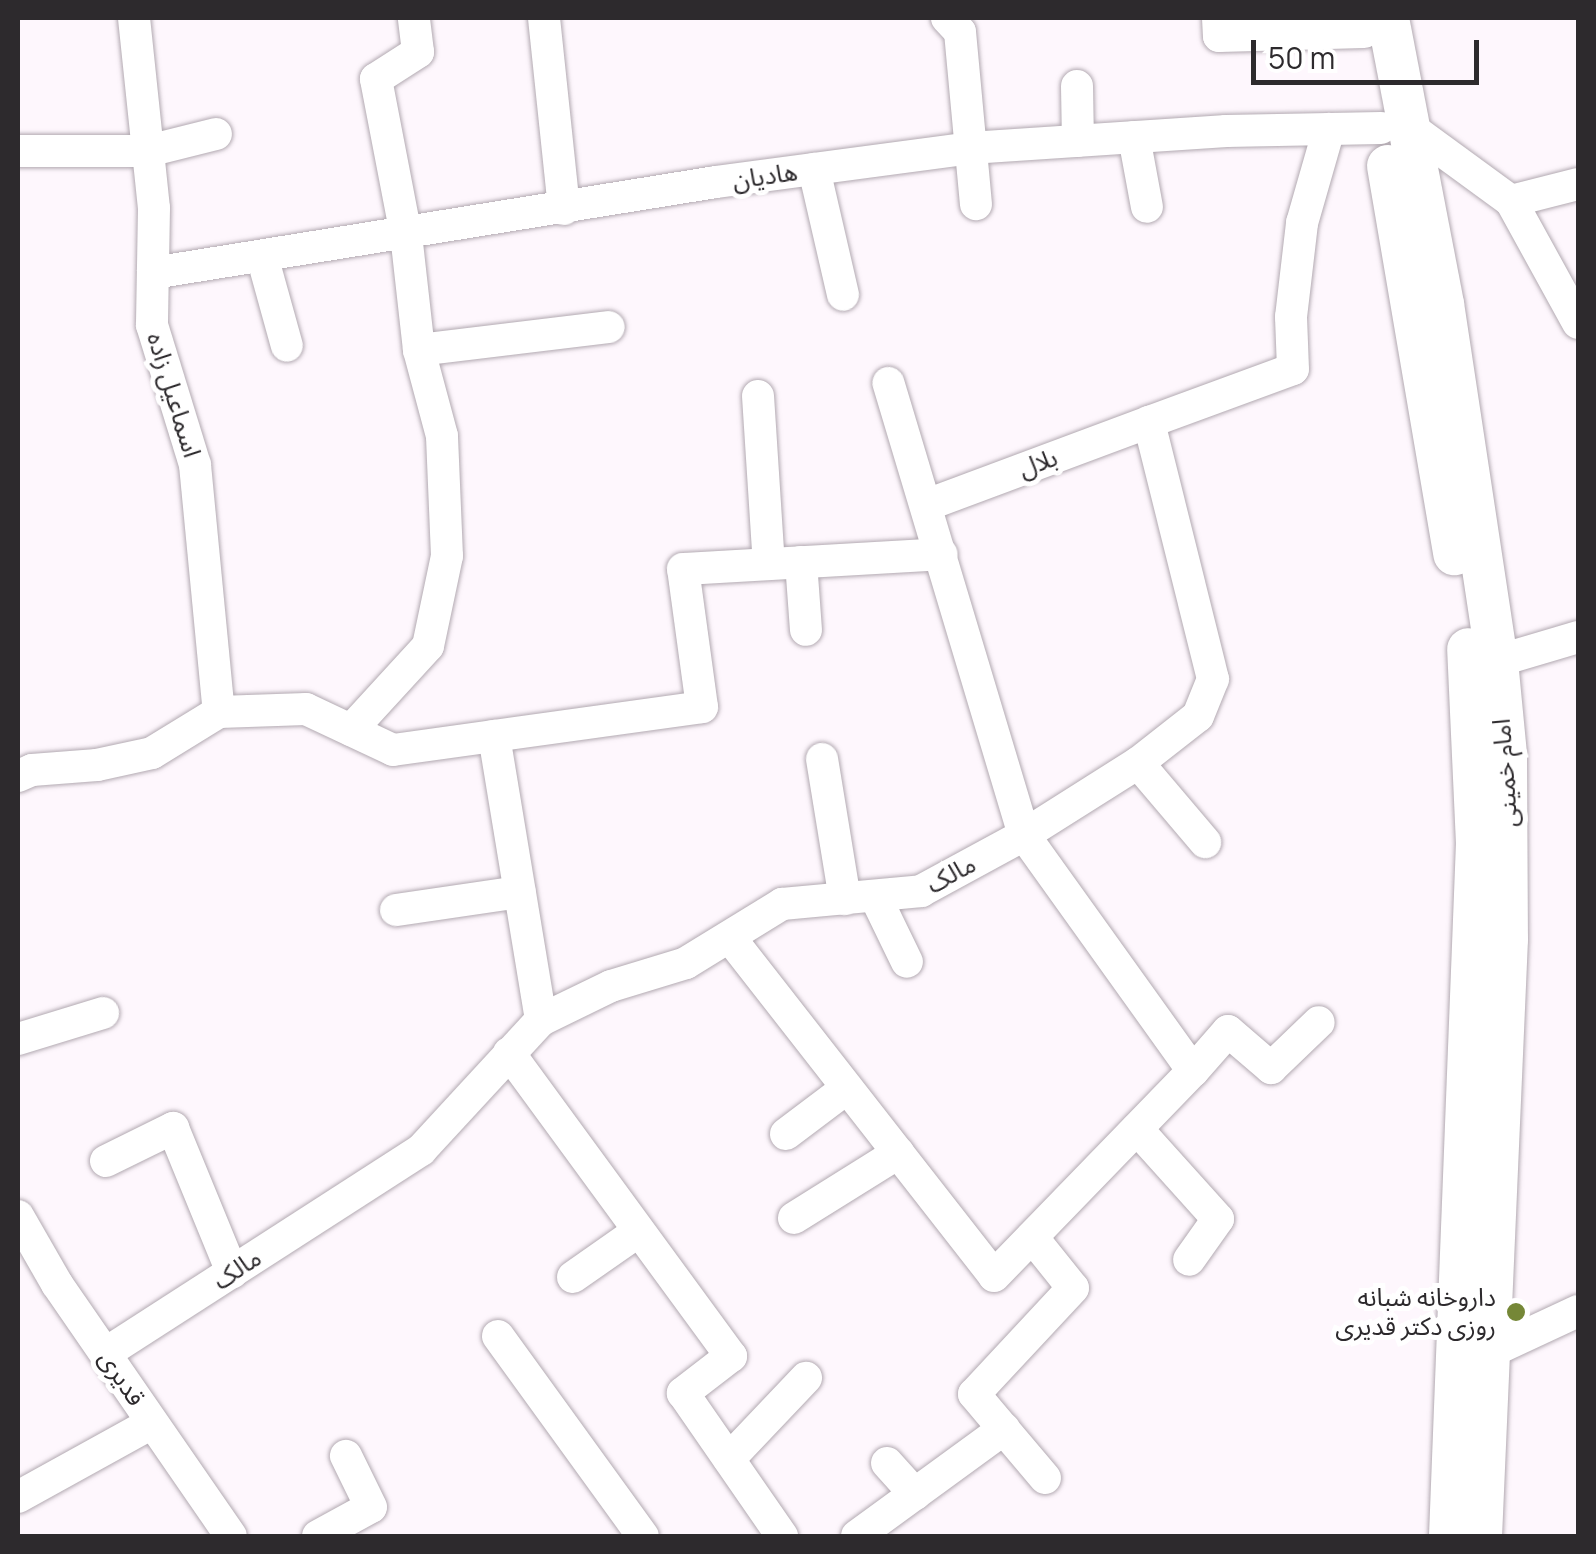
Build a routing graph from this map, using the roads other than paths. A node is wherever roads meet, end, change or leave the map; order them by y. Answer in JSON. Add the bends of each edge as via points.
{"nodes":[{"id":1,"x":134,"y":18,"type":"edge"},
{"id":2,"x":414,"y":18,"type":"edge"},
{"id":3,"x":544,"y":18,"type":"edge"},
{"id":4,"x":948,"y":18,"type":"edge"},
{"id":5,"x":1218,"y":18,"type":"edge"},
{"id":6,"x":1371,"y":22,"type":"edge"},
{"id":7,"x":1078,"y":86,"type":"dead end"},
{"id":8,"x":1394,"y":126,"type":"junction"},
{"id":9,"x":1328,"y":129,"type":"junction"},
{"id":10,"x":216,"y":134,"type":"dead end"},
{"id":11,"x":1134,"y":137,"type":"junction"},
{"id":12,"x":1078,"y":141,"type":"junction"},
{"id":13,"x":970,"y":148,"type":"junction"},
{"id":14,"x":18,"y":151,"type":"edge"},
{"id":15,"x":148,"y":151,"type":"junction"},
{"id":16,"x":814,"y":170,"type":"junction"},
{"id":17,"x":1578,"y":184,"type":"edge"},
{"id":18,"x":1511,"y":201,"type":"junction"},
{"id":19,"x":976,"y":204,"type":"dead end"},
{"id":20,"x":1146,"y":207,"type":"dead end"},
{"id":21,"x":564,"y":208,"type":"junction"},
{"id":22,"x":406,"y":235,"type":"junction"},
{"id":23,"x":262,"y":256,"type":"junction"},
{"id":24,"x":153,"y":273,"type":"junction"},
{"id":25,"x":843,"y":295,"type":"dead end"},
{"id":26,"x":1578,"y":323,"type":"edge"},
{"id":27,"x":609,"y":327,"type":"dead end"},
{"id":28,"x":287,"y":346,"type":"dead end"},
{"id":29,"x":419,"y":350,"type":"junction"},
{"id":30,"x":888,"y":383,"type":"dead end"},
{"id":31,"x":758,"y":396,"type":"dead end"},
{"id":32,"x":1150,"y":422,"type":"junction"},
{"id":33,"x":927,"y":504,"type":"junction"},
{"id":34,"x":942,"y":554,"type":"junction"},
{"id":35,"x":785,"y":563,"type":"junction"},
{"id":36,"x":806,"y":630,"type":"dead end"},
{"id":37,"x":1578,"y":636,"type":"edge"},
{"id":38,"x":1497,"y":660,"type":"junction"},
{"id":39,"x":219,"y":712,"type":"junction"},
{"id":40,"x":351,"y":730,"type":"junction"},
{"id":41,"x":494,"y":736,"type":"junction"},
{"id":42,"x":822,"y":759,"type":"dead end"},
{"id":43,"x":1138,"y":763,"type":"junction"},
{"id":44,"x":18,"y":776,"type":"edge"},
{"id":45,"x":1024,"y":835,"type":"junction"},
{"id":46,"x":1204,"y":842,"type":"dead end"},
{"id":47,"x":520,"y":892,"type":"junction"},
{"id":48,"x":860,"y":898,"type":"junction"},
{"id":49,"x":396,"y":910,"type":"dead end"},
{"id":50,"x":731,"y":939,"type":"junction"},
{"id":51,"x":907,"y":962,"type":"dead end"},
{"id":52,"x":103,"y":1013,"type":"dead end"},
{"id":53,"x":541,"y":1020,"type":"junction"},
{"id":54,"x":1320,"y":1022,"type":"dead end"},
{"id":55,"x":18,"y":1039,"type":"edge"},
{"id":56,"x":509,"y":1054,"type":"junction"},
{"id":57,"x":1193,"y":1071,"type":"junction"},
{"id":58,"x":846,"y":1088,"type":"junction"},
{"id":59,"x":1137,"y":1129,"type":"junction"},
{"id":60,"x":786,"y":1134,"type":"dead end"},
{"id":61,"x":898,"y":1153,"type":"junction"},
{"id":62,"x":106,"y":1161,"type":"dead end"},
{"id":63,"x":18,"y":1216,"type":"edge"},
{"id":64,"x":794,"y":1218,"type":"dead end"},
{"id":65,"x":639,"y":1231,"type":"junction"},
{"id":66,"x":1032,"y":1237,"type":"junction"},
{"id":67,"x":1189,"y":1260,"type":"dead end"},
{"id":68,"x":232,"y":1272,"type":"junction"},
{"id":69,"x":573,"y":1277,"type":"dead end"},
{"id":70,"x":1578,"y":1311,"type":"edge"},
{"id":71,"x":498,"y":1336,"type":"dead end"},
{"id":72,"x":1490,"y":1352,"type":"junction"},
{"id":73,"x":106,"y":1353,"type":"junction"},
{"id":74,"x":806,"y":1378,"type":"dead end"},
{"id":75,"x":152,"y":1423,"type":"junction"},
{"id":76,"x":1004,"y":1430,"type":"junction"},
{"id":77,"x":346,"y":1456,"type":"dead end"},
{"id":78,"x":729,"y":1459,"type":"junction"},
{"id":79,"x":886,"y":1463,"type":"dead end"},
{"id":80,"x":1045,"y":1478,"type":"dead end"},
{"id":81,"x":20,"y":1488,"type":"edge"},
{"id":82,"x":915,"y":1494,"type":"junction"},
{"id":83,"x":378,"y":1522,"type":"edge"},
{"id":84,"x":231,"y":1536,"type":"edge"},
{"id":85,"x":318,"y":1536,"type":"edge"},
{"id":86,"x":643,"y":1536,"type":"edge"},
{"id":87,"x":782,"y":1536,"type":"edge"},
{"id":88,"x":857,"y":1536,"type":"edge"},
{"id":89,"x":1450,"y":1536,"type":"edge"},
{"id":90,"x":1482,"y":1536,"type":"edge"}],
"edges":[{"from":1,"to":15,"type":"street","name":"اسماعیل زاده"},
{"from":2,"to":22,"type":"street","via":[[418,52],[376,79]]},
{"from":3,"to":21,"type":"street"},
{"from":4,"to":13,"type":"street","via":[[960,32]]},
{"from":5,"to":6,"type":"street","via":[[1218,36]]},
{"from":6,"to":8,"type":"main road","name":"امام خمینی"},
{"from":7,"to":12,"type":"street"},
{"from":8,"to":9,"type":"street","name":"هادیان"},
{"from":8,"to":18,"type":"street"},
{"from":8,"to":38,"type":"main road","name":"امام خمینی","via":[[1444,304]]},
{"from":8,"to":89,"type":"main road","name":"امام خمینی","via":[[1472,712],[1477,844]]},
{"from":9,"to":11,"type":"street","name":"هادیان"},
{"from":9,"to":32,"type":"street","via":[[1302,223],[1291,317],[1293,369]]},
{"from":10,"to":15,"type":"street"},
{"from":11,"to":12,"type":"street","name":"هادیان"},
{"from":11,"to":20,"type":"street"},
{"from":12,"to":13,"type":"street","name":"هادیان"},
{"from":13,"to":16,"type":"street","name":"هادیان"},
{"from":13,"to":19,"type":"street"},
{"from":14,"to":15,"type":"street"},
{"from":15,"to":24,"type":"street","name":"اسماعیل زاده"},
{"from":16,"to":21,"type":"street","name":"هادیان"},
{"from":16,"to":25,"type":"street"},
{"from":17,"to":18,"type":"street"},
{"from":18,"to":26,"type":"street"},
{"from":21,"to":22,"type":"street","name":"هادیان"},
{"from":22,"to":23,"type":"street","name":"هادیان"},
{"from":22,"to":29,"type":"street"},
{"from":23,"to":24,"type":"street","name":"هادیان"},
{"from":23,"to":28,"type":"street"},
{"from":24,"to":39,"type":"street","name":"اسماعیل زاده","via":[[152,325],[196,465]]},
{"from":27,"to":29,"type":"street"},
{"from":29,"to":40,"type":"street","via":[[442,436],[447,556],[428,646]]},
{"from":30,"to":33,"type":"street"},
{"from":31,"to":35,"type":"street"},
{"from":32,"to":33,"type":"street","name":"بلال"},
{"from":32,"to":43,"type":"street","name":"مالک","via":[[1212,680],[1198,716]]},
{"from":33,"to":34,"type":"street"},
{"from":34,"to":35,"type":"street"},
{"from":34,"to":45,"type":"street"},
{"from":35,"to":36,"type":"street"},
{"from":35,"to":41,"type":"street","via":[[683,568],[702,706]]},
{"from":37,"to":38,"type":"street"},
{"from":38,"to":72,"type":"main road","name":"امام خمینی","via":[[1510,842]]},
{"from":39,"to":40,"type":"street","via":[[306,709]]},
{"from":39,"to":44,"type":"street","via":[[152,753]]},
{"from":40,"to":41,"type":"street","via":[[393,750]]},
{"from":41,"to":47,"type":"street"},
{"from":42,"to":48,"type":"street"},
{"from":43,"to":45,"type":"street","name":"مالک"},
{"from":43,"to":46,"type":"street"},
{"from":45,"to":48,"type":"street","name":"مالک","via":[[921,891]]},
{"from":45,"to":57,"type":"street"},
{"from":47,"to":49,"type":"street"},
{"from":47,"to":53,"type":"street"},
{"from":48,"to":50,"type":"street","name":"مالک","via":[[782,904]]},
{"from":48,"to":51,"type":"street"},
{"from":50,"to":53,"type":"street","name":"مالک"},
{"from":50,"to":58,"type":"street"},
{"from":52,"to":55,"type":"street"},
{"from":53,"to":56,"type":"street","name":"مالک"},
{"from":54,"to":57,"type":"street","via":[[1271,1068],[1228,1031]]},
{"from":56,"to":65,"type":"street"},
{"from":56,"to":68,"type":"street","name":"مالک","via":[[421,1150]]},
{"from":57,"to":59,"type":"street"},
{"from":58,"to":60,"type":"street"},
{"from":58,"to":61,"type":"street"},
{"from":59,"to":66,"type":"street"},
{"from":59,"to":67,"type":"street","via":[[1218,1219]]},
{"from":61,"to":64,"type":"street"},
{"from":61,"to":66,"type":"street","via":[[994,1276]]},
{"from":62,"to":68,"type":"street","via":[[173,1128]]},
{"from":63,"to":73,"type":"street","name":"قدیری"},
{"from":65,"to":69,"type":"street"},
{"from":65,"to":78,"type":"street","via":[[730,1356],[683,1393]]},
{"from":66,"to":76,"type":"street","via":[[1073,1288],[974,1394]]},
{"from":68,"to":73,"type":"street","name":"مالک"},
{"from":70,"to":72,"type":"street"},
{"from":71,"to":86,"type":"street"},
{"from":72,"to":90,"type":"main road","name":"امام خمینی"},
{"from":73,"to":75,"type":"street","name":"قدیری"},
{"from":74,"to":78,"type":"street"},
{"from":75,"to":81,"type":"street"},
{"from":75,"to":84,"type":"street","name":"قدیری"},
{"from":76,"to":80,"type":"street"},
{"from":76,"to":82,"type":"street"},
{"from":77,"to":83,"type":"street"},
{"from":78,"to":87,"type":"street"},
{"from":79,"to":82,"type":"street"},
{"from":82,"to":88,"type":"street"},
{"from":83,"to":85,"type":"street"}]}
